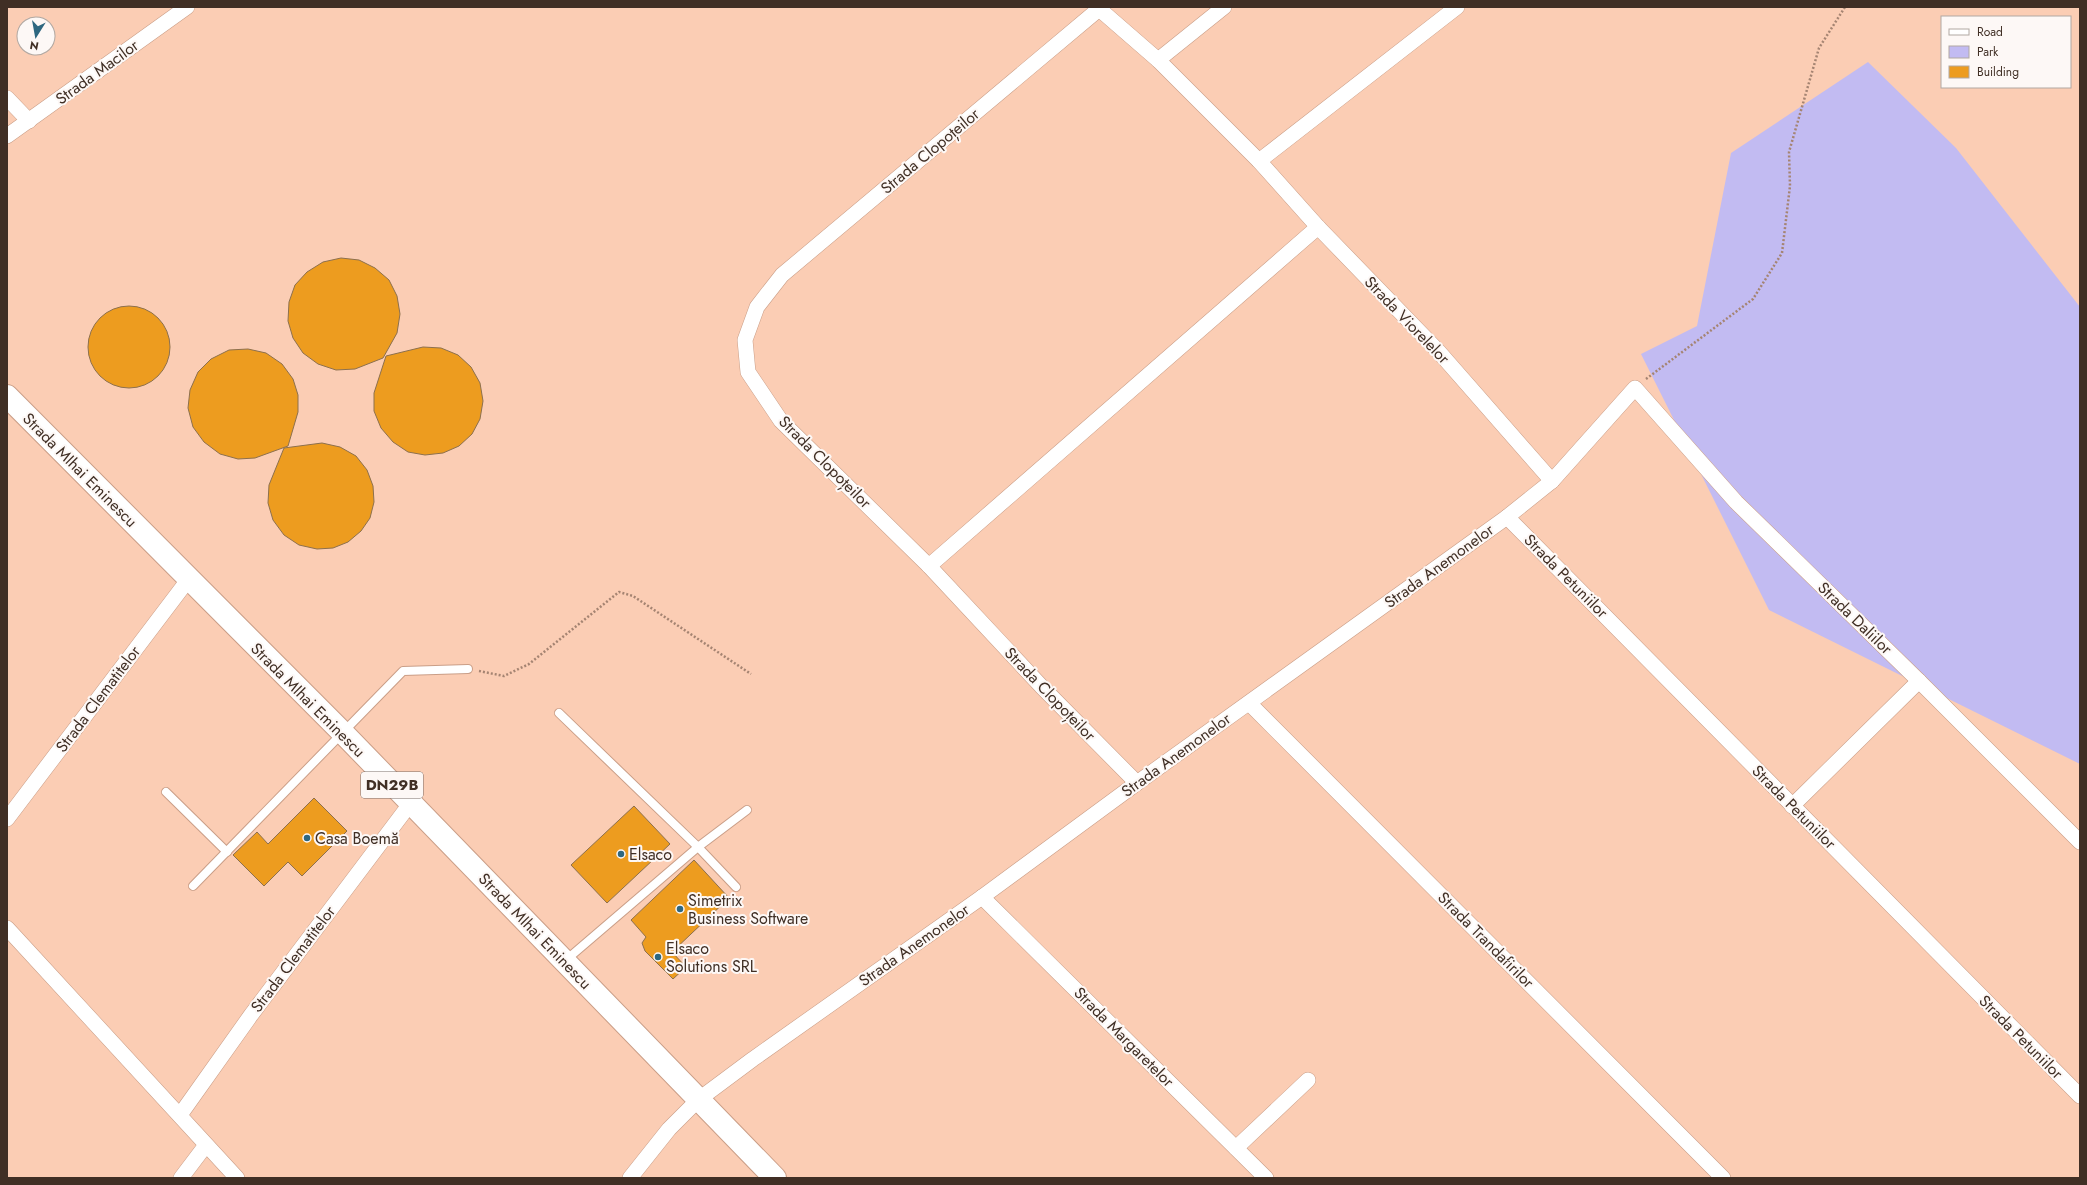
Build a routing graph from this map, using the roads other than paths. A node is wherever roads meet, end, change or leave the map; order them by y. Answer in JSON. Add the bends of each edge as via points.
{"nodes":[{"id":1,"x":187,"y":7,"type":"edge"},
{"id":2,"x":1224,"y":7,"type":"edge"},
{"id":3,"x":1457,"y":7,"type":"edge"},
{"id":4,"x":1098,"y":8,"type":"edge"},
{"id":5,"x":1158,"y":60,"type":"junction"},
{"id":6,"x":7,"y":98,"type":"edge"},
{"id":7,"x":29,"y":121,"type":"junction"},
{"id":8,"x":7,"y":136,"type":"edge"},
{"id":9,"x":1260,"y":161,"type":"junction"},
{"id":10,"x":1318,"y":227,"type":"junction"},
{"id":11,"x":1635,"y":388,"type":"joint"},
{"id":12,"x":7,"y":396,"type":"edge"},
{"id":13,"x":1552,"y":481,"type":"junction"},
{"id":14,"x":1507,"y":517,"type":"junction"},
{"id":15,"x":929,"y":566,"type":"junction"},
{"id":16,"x":188,"y":580,"type":"junction"},
{"id":17,"x":468,"y":669,"type":"road end"},
{"id":18,"x":1919,"y":681,"type":"junction"},
{"id":19,"x":1249,"y":703,"type":"junction"},
{"id":20,"x":559,"y":713,"type":"dead end"},
{"id":21,"x":343,"y":733,"type":"junction"},
{"id":22,"x":1137,"y":783,"type":"junction"},
{"id":23,"x":166,"y":792,"type":"dead end"},
{"id":24,"x":410,"y":804,"type":"junction"},
{"id":25,"x":1792,"y":806,"type":"junction"},
{"id":26,"x":747,"y":810,"type":"dead end"},
{"id":27,"x":7,"y":819,"type":"edge"},
{"id":28,"x":2080,"y":842,"type":"edge"},
{"id":29,"x":698,"y":847,"type":"junction"},
{"id":30,"x":227,"y":852,"type":"junction"},
{"id":31,"x":193,"y":886,"type":"dead end"},
{"id":32,"x":736,"y":887,"type":"dead end"},
{"id":33,"x":982,"y":897,"type":"junction"},
{"id":34,"x":7,"y":928,"type":"edge"},
{"id":35,"x":566,"y":961,"type":"junction"},
{"id":36,"x":1308,"y":1080,"type":"dead end"},
{"id":37,"x":2080,"y":1096,"type":"edge"},
{"id":38,"x":698,"y":1100,"type":"junction"},
{"id":39,"x":180,"y":1115,"type":"junction"},
{"id":40,"x":206,"y":1145,"type":"junction"},
{"id":41,"x":1236,"y":1148,"type":"junction"},
{"id":42,"x":181,"y":1178,"type":"edge"},
{"id":43,"x":237,"y":1178,"type":"edge"},
{"id":44,"x":630,"y":1178,"type":"edge"},
{"id":45,"x":775,"y":1178,"type":"edge"},
{"id":46,"x":1266,"y":1178,"type":"edge"},
{"id":47,"x":1723,"y":1178,"type":"edge"}],
"edges":[{"from":1,"to":7,"type":"street","name":"Strada Macilor"},
{"from":2,"to":5,"type":"street"},
{"from":3,"to":9,"type":"street"},
{"from":4,"to":5,"type":"street","name":"Strada Viorelelor"},
{"from":4,"to":15,"type":"street","name":"Strada Clopoțeilor","via":[[782,275],[757,307],[745,340],[748,372],[782,421]]},
{"from":5,"to":9,"type":"street","name":"Strada Viorelelor"},
{"from":6,"to":7,"type":"street"},
{"from":7,"to":8,"type":"street","name":"Strada Macilor"},
{"from":9,"to":10,"type":"street","name":"Strada Viorelelor"},
{"from":10,"to":13,"type":"street","name":"Strada Viorelelor","via":[[1439,352]]},
{"from":10,"to":15,"type":"street"},
{"from":11,"to":13,"type":"street","name":"Strada Anemonelor"},
{"from":11,"to":18,"type":"street","name":"Strada Daliilor","via":[[1736,502]]},
{"from":12,"to":16,"type":"main road","name":"Strada MIhai Eminescu","number":"DN29B"},
{"from":13,"to":14,"type":"street","name":"Strada Anemonelor"},
{"from":14,"to":19,"type":"street","name":"Strada Anemonelor"},
{"from":14,"to":25,"type":"street","name":"Strada Petuniilor"},
{"from":15,"to":22,"type":"street","name":"Strada Clopoțeilor","via":[[1041,686]]},
{"from":16,"to":21,"type":"main road","name":"Strada MIhai Eminescu","number":"DN29B"},
{"from":16,"to":27,"type":"street","name":"Strada Clematitelor"},
{"from":17,"to":21,"type":"lane","via":[[403,671]]},
{"from":18,"to":25,"type":"street"},
{"from":18,"to":28,"type":"street","name":"Strada Daliilor"},
{"from":19,"to":22,"type":"street","name":"Strada Anemonelor"},
{"from":19,"to":47,"type":"street","name":"Strada Trandafirilor"},
{"from":20,"to":29,"type":"lane"},
{"from":21,"to":24,"type":"main road","name":"Strada MIhai Eminescu","number":"DN29B"},
{"from":21,"to":30,"type":"lane"},
{"from":22,"to":33,"type":"street","name":"Strada Anemonelor"},
{"from":23,"to":30,"type":"lane"},
{"from":24,"to":35,"type":"main road","name":"Strada MIhai Eminescu","number":"DN29B"},
{"from":24,"to":39,"type":"street","name":"Strada Clematitelor"},
{"from":25,"to":37,"type":"street","name":"Strada Petuniilor"},
{"from":26,"to":29,"type":"lane"},
{"from":29,"to":32,"type":"lane"},
{"from":29,"to":35,"type":"lane"},
{"from":30,"to":31,"type":"lane"},
{"from":33,"to":38,"type":"street","name":"Strada Anemonelor"},
{"from":33,"to":41,"type":"street","name":"Strada Margaretelor"},
{"from":34,"to":39,"type":"street"},
{"from":35,"to":38,"type":"main road","name":"Strada MIhai Eminescu","number":"DN29B"},
{"from":36,"to":41,"type":"street"},
{"from":38,"to":44,"type":"street","name":"Strada Anemonelor","via":[[669,1129]]},
{"from":38,"to":45,"type":"main road","name":"Strada MIhai Eminescu","number":"DN29B"},
{"from":39,"to":40,"type":"street"},
{"from":40,"to":42,"type":"street"},
{"from":40,"to":43,"type":"street"},
{"from":41,"to":46,"type":"street","name":"Strada Margaretelor"}]}
